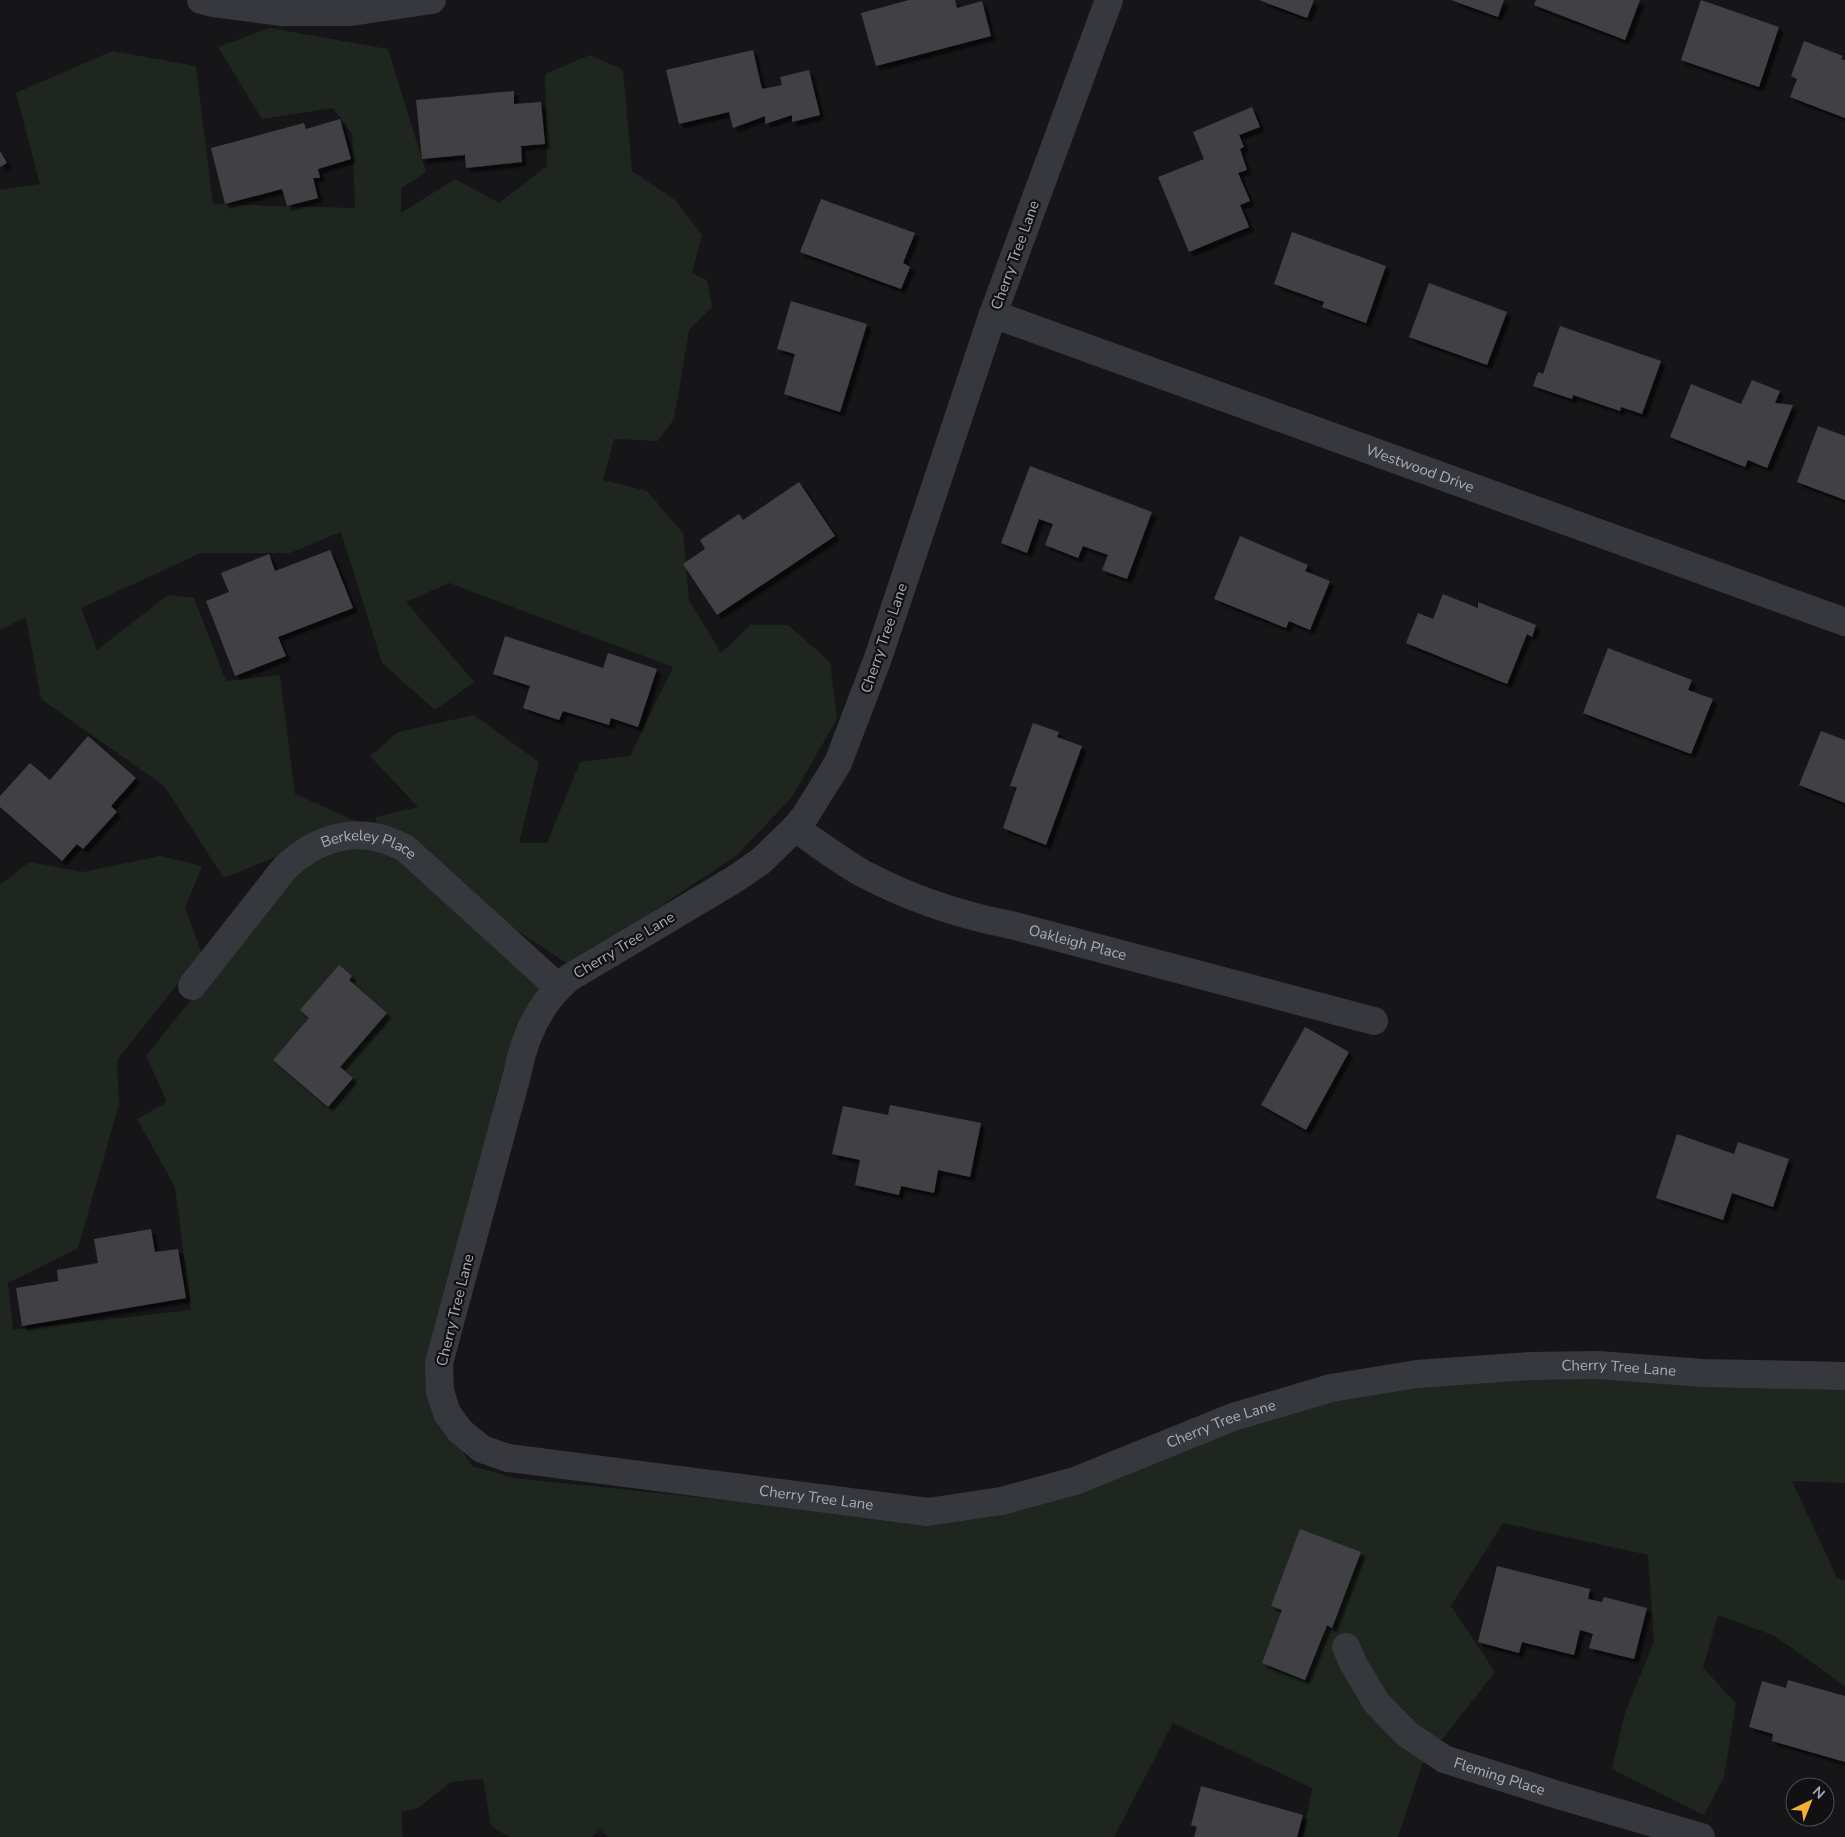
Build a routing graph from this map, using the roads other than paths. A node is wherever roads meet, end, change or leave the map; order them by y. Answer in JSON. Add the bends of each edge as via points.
{"nodes":[{"id":1,"x":201,"y":0,"type":"edge"},
{"id":2,"x":432,"y":0,"type":"edge"},
{"id":3,"x":1110,"y":0,"type":"edge"},
{"id":4,"x":993,"y":314,"type":"junction"},
{"id":5,"x":1845,"y":622,"type":"edge"},
{"id":6,"x":795,"y":828,"type":"junction"},
{"id":7,"x":192,"y":986,"type":"dead end"},
{"id":8,"x":558,"y":988,"type":"junction"},
{"id":9,"x":1374,"y":1021,"type":"dead end"},
{"id":10,"x":1845,"y":1376,"type":"edge"},
{"id":11,"x":1346,"y":1647,"type":"dead end"},
{"id":12,"x":1701,"y":1837,"type":"edge"}],
"edges":[{"from":1,"to":2,"type":"street","via":[[282,12],[351,12]]},
{"from":3,"to":4,"type":"street","name":"Cherry Tree Lane"},
{"from":4,"to":5,"type":"street","name":"Westwood Drive"},
{"from":4,"to":6,"type":"street","name":"Cherry Tree Lane","via":[[878,658],[842,754],[806,816]]},
{"from":6,"to":8,"type":"street","name":"Cherry Tree Lane","via":[[761,861],[736,879],[569,978]]},
{"from":6,"to":9,"type":"street","name":"Oakleigh Place","via":[[861,872],[921,901]]},
{"from":7,"to":8,"type":"street","name":"Berkeley Place","via":[[297,856],[323,841],[353,835],[382,838],[405,848]]},
{"from":8,"to":10,"type":"street","name":"Cherry Tree Lane","via":[[535,1018],[521,1053],[439,1363],[440,1391],[447,1413],[460,1431],[482,1449],[508,1458],[928,1512],[1000,1501],[1075,1481],[1232,1417],[1330,1388],[1417,1374],[1598,1365],[1703,1373]]},
{"from":11,"to":12,"type":"street","name":"Fleming Place","via":[[1376,1702],[1407,1734],[1444,1759]]}]}
